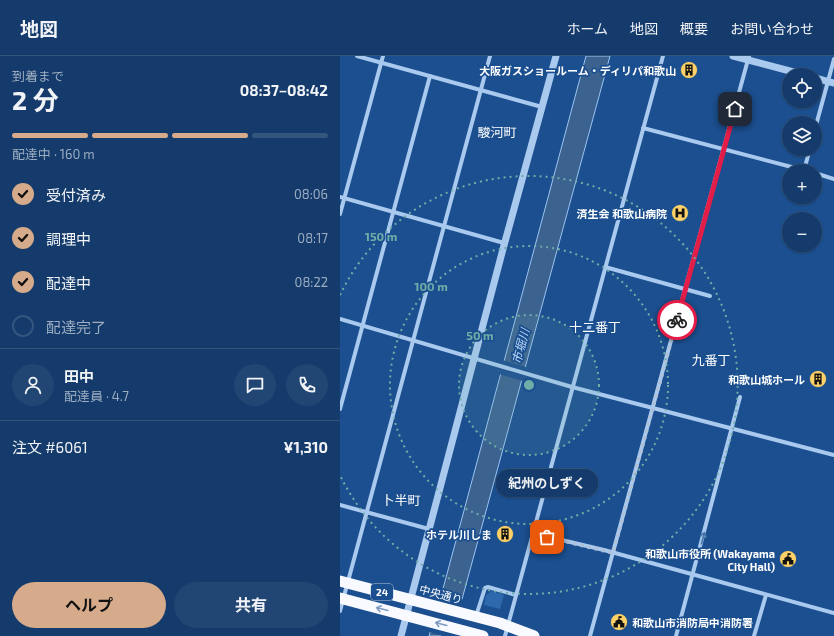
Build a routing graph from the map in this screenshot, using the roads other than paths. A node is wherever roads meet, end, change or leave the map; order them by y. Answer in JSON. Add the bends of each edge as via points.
{"nodes":[{"id":1,"x":357,"y":56,"type":"edge"},
{"id":2,"x":383,"y":56,"type":"edge"},
{"id":3,"x":490,"y":56,"type":"edge"},
{"id":4,"x":556,"y":56,"type":"edge"},
{"id":5,"x":663,"y":56,"type":"edge"},
{"id":6,"x":733,"y":56,"type":"edge"},
{"id":7,"x":748,"y":58,"type":"edge"},
{"id":8,"x":834,"y":59,"type":"edge"},
{"id":9,"x":381,"y":63,"type":"junction"},
{"id":10,"x":782,"y":68,"type":"edge"},
{"id":11,"x":430,"y":76,"type":"junction"},
{"id":12,"x":831,"y":82,"type":"edge"},
{"id":13,"x":481,"y":90,"type":"junction"},
{"id":14,"x":542,"y":107,"type":"junction"},
{"id":15,"x":820,"y":116,"type":"edge"},
{"id":16,"x":643,"y":128,"type":"junction"},
{"id":17,"x":724,"y":150,"type":"junction"},
{"id":18,"x":782,"y":165,"type":"edge"},
{"id":19,"x":822,"y":175,"type":"edge"},
{"id":20,"x":834,"y":179,"type":"edge"},
{"id":21,"x":342,"y":197,"type":"edge"},
{"id":22,"x":394,"y":212,"type":"junction"},
{"id":23,"x":340,"y":214,"type":"edge"},
{"id":24,"x":444,"y":226,"type":"junction"},
{"id":25,"x":504,"y":243,"type":"junction"},
{"id":26,"x":605,"y":267,"type":"junction"},
{"id":27,"x":686,"y":289,"type":"junction"},
{"id":28,"x":710,"y":296,"type":"dead end"},
{"id":29,"x":340,"y":319,"type":"edge"},
{"id":30,"x":363,"y":325,"type":"junction"},
{"id":31,"x":413,"y":340,"type":"junction"},
{"id":32,"x":474,"y":358,"type":"junction"},
{"id":33,"x":572,"y":387,"type":"junction"},
{"id":34,"x":740,"y":397,"type":"dead end"},
{"id":35,"x":652,"y":408,"type":"junction"},
{"id":36,"x":340,"y":409,"type":"edge"},
{"id":37,"x":732,"y":429,"type":"junction"},
{"id":38,"x":834,"y":455,"type":"edge"},
{"id":39,"x":340,"y":505,"type":"edge"},
{"id":40,"x":366,"y":512,"type":"junction"},
{"id":41,"x":430,"y":529,"type":"junction"},
{"id":42,"x":532,"y":533,"type":"junction"},
{"id":43,"x":613,"y":553,"type":"junction"},
{"id":44,"x":692,"y":575,"type":"junction"},
{"id":45,"x":344,"y":582,"type":"edge"},
{"id":46,"x":516,"y":595,"type":"junction"},
{"id":47,"x":766,"y":595,"type":"junction"},
{"id":48,"x":342,"y":599,"type":"edge"},
{"id":49,"x":411,"y":599,"type":"junction"},
{"id":50,"x":340,"y":611,"type":"edge"},
{"id":51,"x":834,"y":613,"type":"edge"},
{"id":52,"x":406,"y":615,"type":"junction"},
{"id":53,"x":471,"y":615,"type":"junction"},
{"id":54,"x":506,"y":631,"type":"edge"},
{"id":55,"x":468,"y":633,"type":"edge"},
{"id":56,"x":401,"y":636,"type":"edge"},
{"id":57,"x":484,"y":636,"type":"edge"},
{"id":58,"x":534,"y":636,"type":"edge"},
{"id":59,"x":590,"y":636,"type":"edge"},
{"id":60,"x":676,"y":636,"type":"edge"},
{"id":61,"x":754,"y":636,"type":"edge"}],
"edges":[{"from":1,"to":9,"type":"street"},
{"from":2,"to":9,"type":"street"},
{"from":3,"to":13,"type":"street"},
{"from":4,"to":14,"type":"street"},
{"from":5,"to":16,"type":"street"},
{"from":6,"to":7,"type":"street"},
{"from":7,"to":10,"type":"street"},
{"from":7,"to":17,"type":"street"},
{"from":8,"to":12,"type":"street"},
{"from":9,"to":11,"type":"street"},
{"from":9,"to":21,"type":"street"},
{"from":11,"to":13,"type":"street"},
{"from":11,"to":22,"type":"street"},
{"from":12,"to":15,"type":"street"},
{"from":13,"to":14,"type":"street"},
{"from":13,"to":24,"type":"street"},
{"from":14,"to":25,"type":"street"},
{"from":16,"to":17,"type":"street"},
{"from":16,"to":26,"type":"street"},
{"from":17,"to":18,"type":"street"},
{"from":17,"to":27,"type":"street"},
{"from":19,"to":20,"type":"street"},
{"from":21,"to":22,"type":"street"},
{"from":21,"to":23,"type":"street"},
{"from":22,"to":24,"type":"street"},
{"from":22,"to":30,"type":"street"},
{"from":24,"to":25,"type":"street"},
{"from":24,"to":31,"type":"street"},
{"from":25,"to":32,"type":"street"},
{"from":26,"to":27,"type":"street"},
{"from":26,"to":33,"type":"street"},
{"from":27,"to":28,"type":"street"},
{"from":27,"to":35,"type":"street"},
{"from":29,"to":30,"type":"street"},
{"from":30,"to":31,"type":"street"},
{"from":30,"to":36,"type":"street"},
{"from":31,"to":32,"type":"street"},
{"from":31,"to":40,"type":"street"},
{"from":32,"to":33,"type":"street"},
{"from":32,"to":41,"type":"street"},
{"from":33,"to":35,"type":"street"},
{"from":33,"to":42,"type":"street"},
{"from":34,"to":37,"type":"street"},
{"from":35,"to":37,"type":"street"},
{"from":35,"to":43,"type":"street"},
{"from":37,"to":38,"type":"street"},
{"from":44,"to":37,"type":"street","one_way":true},
{"from":39,"to":40,"type":"street"},
{"from":40,"to":41,"type":"street"},
{"from":40,"to":45,"type":"street"},
{"from":41,"to":49,"type":"street"},
{"from":42,"to":43,"type":"street"},
{"from":42,"to":46,"type":"street"},
{"from":43,"to":44,"type":"street"},
{"from":43,"to":59,"type":"street"},
{"from":44,"to":47,"type":"street"},
{"from":44,"to":60,"type":"street"},
{"from":45,"to":48,"type":"street"},
{"from":45,"to":49,"type":"highway","name":"中央通り","number":"24"},
{"from":46,"to":53,"type":"street","via":[[485,588]]},
{"from":46,"to":54,"type":"street"},
{"from":47,"to":51,"type":"street"},
{"from":47,"to":61,"type":"street"},
{"from":48,"to":50,"type":"street"},
{"from":52,"to":48,"type":"highway","number":"24","one_way":true},
{"from":49,"to":52,"type":"street"},
{"from":49,"to":53,"type":"highway","name":"中央通り","number":"24"},
{"from":55,"to":52,"type":"highway","number":"24","one_way":true},
{"from":52,"to":56,"type":"street"},
{"from":53,"to":54,"type":"highway","name":"中央通り","number":"24"},
{"from":54,"to":58,"type":"highway","name":"中央通り","number":"24"},
{"from":55,"to":57,"type":"highway","number":"24"}]}
